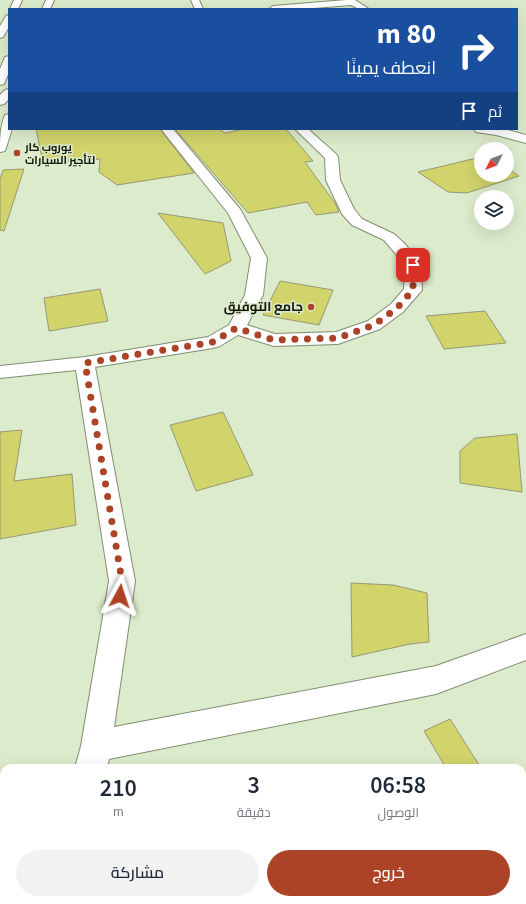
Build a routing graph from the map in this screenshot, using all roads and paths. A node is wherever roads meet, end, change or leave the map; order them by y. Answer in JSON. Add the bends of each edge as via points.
{"nodes":[{"id":1,"x":284,"y":8,"type":"edge"},
{"id":2,"x":363,"y":8,"type":"edge"},
{"id":3,"x":8,"y":20,"type":"edge"},
{"id":4,"x":0,"y":35,"type":"edge"},
{"id":5,"x":8,"y":62,"type":"edge"},
{"id":6,"x":0,"y":82,"type":"edge"},
{"id":7,"x":8,"y":93,"type":"edge"},
{"id":8,"x":0,"y":102,"type":"edge"},
{"id":9,"x":8,"y":121,"type":"edge"},
{"id":10,"x":168,"y":130,"type":"edge"},
{"id":11,"x":302,"y":130,"type":"edge"},
{"id":12,"x":488,"y":130,"type":"edge"},
{"id":13,"x":526,"y":139,"type":"edge"},
{"id":14,"x":0,"y":148,"type":"edge"},
{"id":15,"x":236,"y":328,"type":"junction"},
{"id":16,"x":85,"y":363,"type":"junction"},
{"id":17,"x":0,"y":372,"type":"edge"},
{"id":18,"x":526,"y":647,"type":"edge"},
{"id":19,"x":94,"y":757,"type":"edge"}],
"edges":[{"from":1,"to":2,"type":"main road","via":[[352,2]]},
{"from":3,"to":4,"type":"main road"},
{"from":5,"to":6,"type":"main road"},
{"from":7,"to":8,"type":"main road"},
{"from":9,"to":14,"type":"main road"},
{"from":10,"to":15,"type":"main road","via":[[234,212],[259,258],[254,295]]},
{"from":11,"to":15,"type":"main road","via":[[331,157],[333,180],[347,211],[357,222],[389,238],[413,265],[413,290],[397,308],[374,325],[338,338],[274,340]]},
{"from":12,"to":13,"type":"main road"},
{"from":15,"to":16,"type":"main road","via":[[213,342]]},
{"from":16,"to":17,"type":"main road"},
{"from":16,"to":19,"type":"main road","via":[[122,581]]},
{"from":18,"to":19,"type":"main road","via":[[436,680]]}]}
